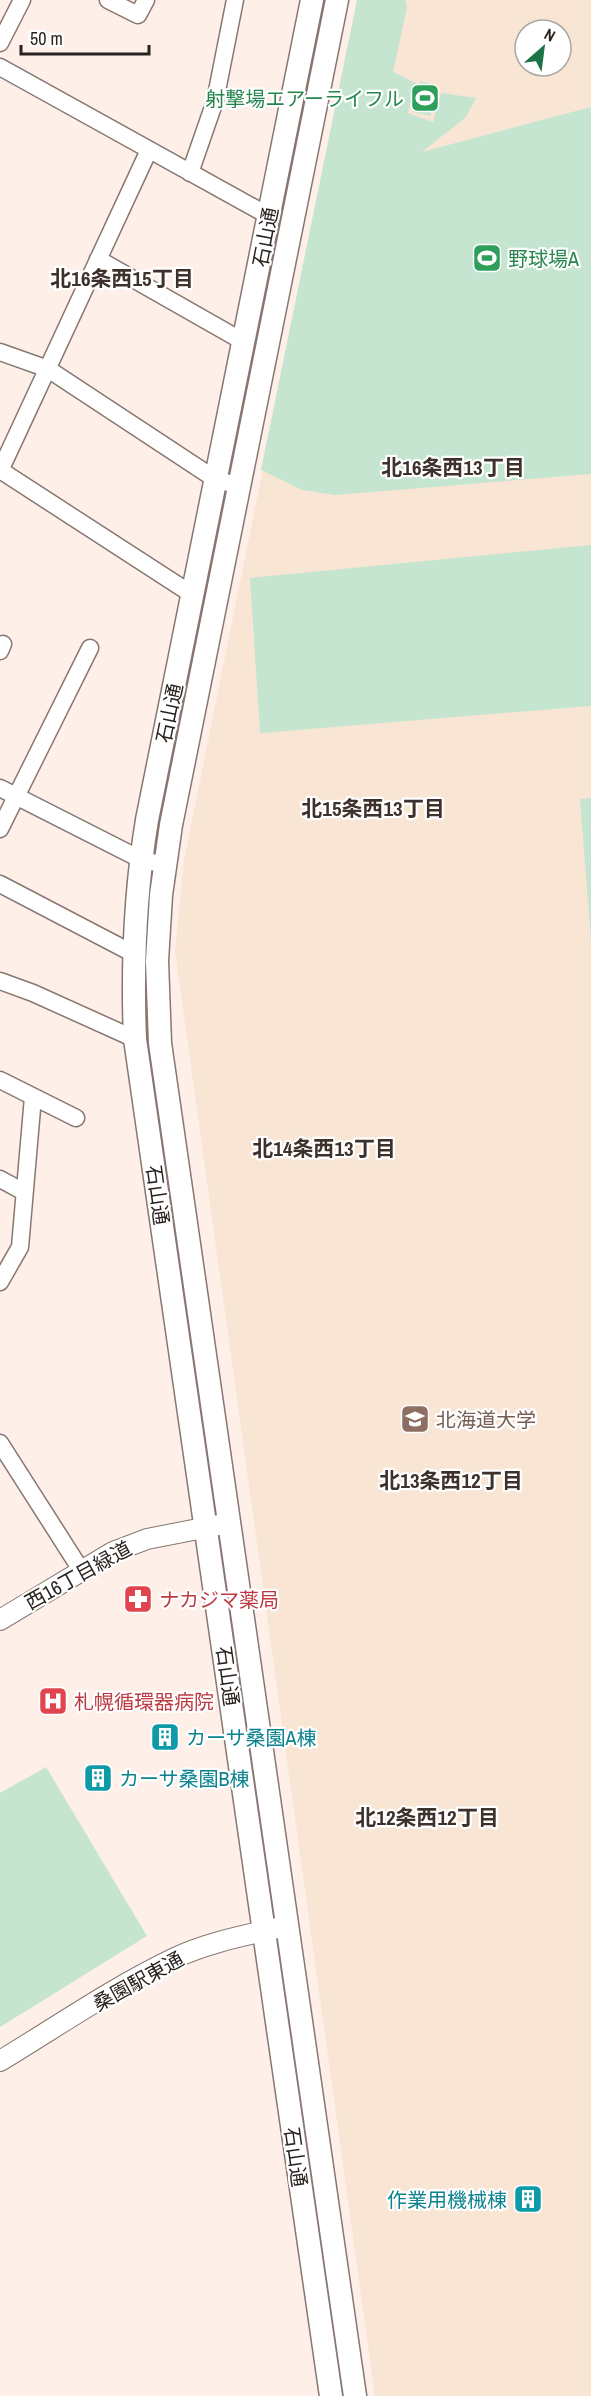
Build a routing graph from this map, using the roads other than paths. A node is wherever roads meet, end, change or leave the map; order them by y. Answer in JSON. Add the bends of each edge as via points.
{"nodes":[{"id":1,"x":22,"y":0,"type":"edge"},
{"id":2,"x":108,"y":0,"type":"edge"},
{"id":3,"x":146,"y":0,"type":"edge"},
{"id":4,"x":235,"y":0,"type":"edge"},
{"id":5,"x":312,"y":0,"type":"edge"},
{"id":6,"x":337,"y":0,"type":"edge"},
{"id":7,"x":0,"y":43,"type":"edge"},
{"id":8,"x":0,"y":67,"type":"edge"},
{"id":9,"x":149,"y":150,"type":"junction"},
{"id":10,"x":190,"y":173,"type":"junction"},
{"id":11,"x":269,"y":216,"type":"junction"},
{"id":12,"x":98,"y":259,"type":"junction"},
{"id":13,"x":244,"y":342,"type":"junction"},
{"id":14,"x":0,"y":352,"type":"edge"},
{"id":15,"x":48,"y":369,"type":"junction"},
{"id":16,"x":0,"y":471,"type":"edge"},
{"id":17,"x":215,"y":479,"type":"junction"},
{"id":18,"x":239,"y":486,"type":"junction"},
{"id":19,"x":193,"y":595,"type":"junction"},
{"id":20,"x":90,"y":648,"type":"dead end"},
{"id":21,"x":0,"y":788,"type":"edge"},
{"id":22,"x":17,"y":797,"type":"junction"},
{"id":23,"x":0,"y":829,"type":"edge"},
{"id":24,"x":140,"y":859,"type":"junction"},
{"id":25,"x":164,"y":865,"type":"junction"},
{"id":26,"x":0,"y":884,"type":"edge"},
{"id":27,"x":134,"y":954,"type":"junction"},
{"id":28,"x":0,"y":981,"type":"edge"},
{"id":29,"x":135,"y":1039,"type":"junction"},
{"id":30,"x":0,"y":1080,"type":"edge"},
{"id":31,"x":33,"y":1097,"type":"junction"},
{"id":32,"x":76,"y":1118,"type":"dead end"},
{"id":33,"x":0,"y":1179,"type":"edge"},
{"id":34,"x":24,"y":1192,"type":"junction"},
{"id":35,"x":0,"y":1282,"type":"edge"},
{"id":36,"x":0,"y":1443,"type":"edge"},
{"id":37,"x":229,"y":1523,"type":"junction"},
{"id":38,"x":207,"y":1527,"type":"junction"},
{"id":39,"x":81,"y":1570,"type":"junction"},
{"id":40,"x":0,"y":1620,"type":"edge"},
{"id":41,"x":286,"y":1926,"type":"junction"},
{"id":42,"x":264,"y":1931,"type":"junction"},
{"id":43,"x":0,"y":2061,"type":"edge"},
{"id":44,"x":331,"y":2396,"type":"edge"},
{"id":45,"x":355,"y":2396,"type":"edge"}],
"edges":[{"from":1,"to":7,"type":"street"},
{"from":2,"to":3,"type":"street","via":[[138,15]]},
{"from":4,"to":10,"type":"street","via":[[215,101]]},
{"from":5,"to":11,"type":"main road","name":"石山通"},
{"from":6,"to":18,"type":"main road","name":"石山通"},
{"from":8,"to":9,"type":"street"},
{"from":9,"to":10,"type":"street"},
{"from":9,"to":12,"type":"street"},
{"from":10,"to":11,"type":"street"},
{"from":11,"to":13,"type":"main road","name":"石山通"},
{"from":12,"to":13,"type":"street"},
{"from":12,"to":15,"type":"street"},
{"from":13,"to":17,"type":"main road","name":"石山通"},
{"from":14,"to":15,"type":"street"},
{"from":15,"to":16,"type":"street"},
{"from":15,"to":17,"type":"street"},
{"from":16,"to":19,"type":"street"},
{"from":17,"to":18,"type":"street"},
{"from":17,"to":19,"type":"main road","name":"石山通"},
{"from":18,"to":25,"type":"main road","name":"石山通"},
{"from":19,"to":24,"type":"main road","name":"石山通"},
{"from":20,"to":22,"type":"street"},
{"from":21,"to":22,"type":"street"},
{"from":22,"to":23,"type":"street"},
{"from":22,"to":24,"type":"street"},
{"from":24,"to":25,"type":"street"},
{"from":24,"to":27,"type":"main road","name":"石山通"},
{"from":25,"to":37,"type":"main road","name":"石山通","via":[[157,961],[160,1043]]},
{"from":26,"to":27,"type":"street"},
{"from":27,"to":29,"type":"main road","name":"石山通"},
{"from":28,"to":29,"type":"street"},
{"from":29,"to":38,"type":"main road","name":"石山通"},
{"from":30,"to":31,"type":"street"},
{"from":31,"to":32,"type":"street"},
{"from":31,"to":34,"type":"street"},
{"from":33,"to":34,"type":"street"},
{"from":34,"to":35,"type":"street","via":[[20,1247]]},
{"from":36,"to":39,"type":"street"},
{"from":37,"to":38,"type":"street","name":"西16丁目緑道"},
{"from":37,"to":41,"type":"main road","name":"石山通"},
{"from":38,"to":39,"type":"street","name":"西16丁目緑道","via":[[147,1539]]},
{"from":38,"to":42,"type":"main road","name":"石山通"},
{"from":39,"to":40,"type":"street","name":"西16丁目緑道"},
{"from":41,"to":42,"type":"street","name":"桑園駅東通"},
{"from":41,"to":45,"type":"main road","name":"石山通"},
{"from":42,"to":43,"type":"street","name":"桑園駅東通","via":[[176,1958]]},
{"from":42,"to":44,"type":"main road","name":"石山通"}]}
